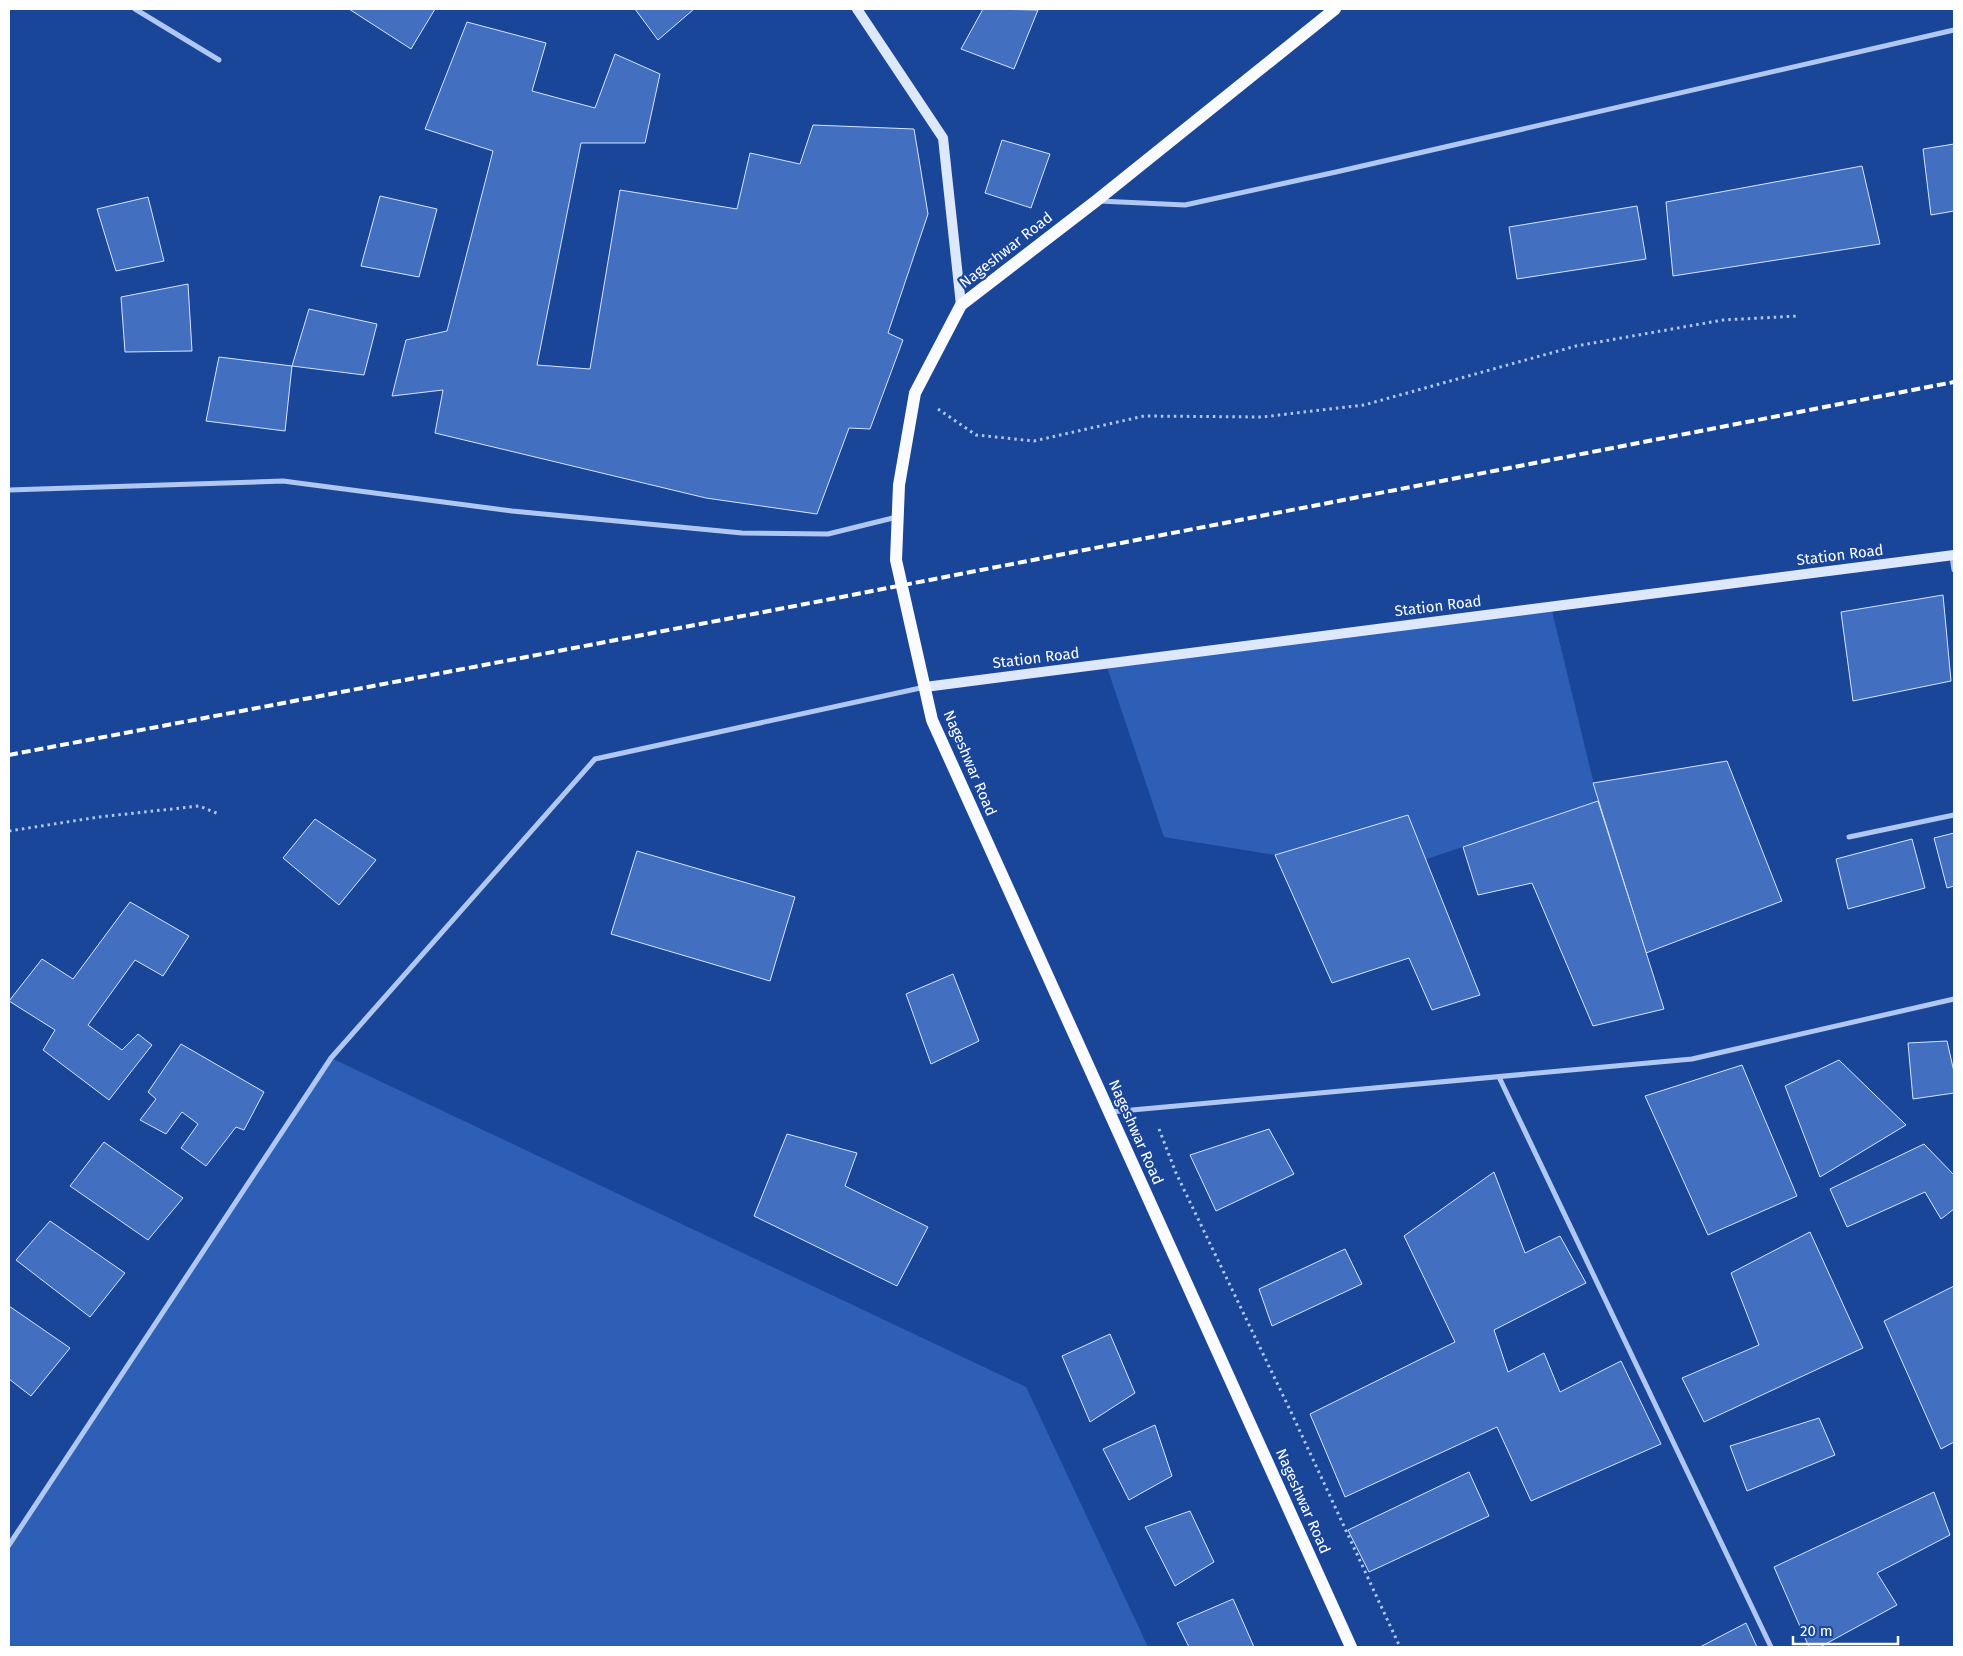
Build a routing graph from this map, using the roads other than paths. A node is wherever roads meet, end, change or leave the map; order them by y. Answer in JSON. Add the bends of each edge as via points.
{"nodes":[{"id":1,"x":135,"y":9,"type":"edge"},
{"id":2,"x":856,"y":9,"type":"edge"},
{"id":3,"x":1335,"y":9,"type":"edge"},
{"id":4,"x":1954,"y":30,"type":"edge"},
{"id":5,"x":218,"y":60,"type":"dead end"},
{"id":6,"x":1096,"y":201,"type":"junction"},
{"id":7,"x":961,"y":305,"type":"junction"},
{"id":8,"x":9,"y":490,"type":"edge"},
{"id":9,"x":898,"y":517,"type":"junction"},
{"id":10,"x":1953,"y":555,"type":"edge"},
{"id":11,"x":1954,"y":570,"type":"edge"},
{"id":12,"x":925,"y":687,"type":"junction"},
{"id":13,"x":1954,"y":815,"type":"edge"},
{"id":14,"x":1849,"y":837,"type":"dead end"},
{"id":15,"x":1954,"y":1000,"type":"edge"},
{"id":16,"x":1499,"y":1077,"type":"junction"},
{"id":17,"x":1110,"y":1112,"type":"junction"},
{"id":18,"x":9,"y":1545,"type":"edge"},
{"id":19,"x":1351,"y":1647,"type":"edge"},
{"id":20,"x":1771,"y":1647,"type":"edge"}],
"edges":[{"from":1,"to":5,"type":"street"},
{"from":2,"to":7,"type":"street","via":[[943,138]]},
{"from":3,"to":6,"type":"main road","name":"Nageshwar Road"},
{"from":4,"to":6,"type":"street","via":[[1185,205]]},
{"from":6,"to":7,"type":"main road","name":"Nageshwar Road"},
{"from":7,"to":9,"type":"main road","name":"Nageshwar Road","via":[[915,393],[899,485]]},
{"from":8,"to":9,"type":"street","via":[[283,481],[512,511],[742,533],[828,534]]},
{"from":9,"to":12,"type":"main road","name":"Nageshwar Road","via":[[896,560]]},
{"from":10,"to":11,"type":"street"},
{"from":10,"to":12,"type":"street","name":"Station Road"},
{"from":12,"to":17,"type":"main road","name":"Nageshwar Road","via":[[932,720]]},
{"from":12,"to":18,"type":"street","via":[[595,759],[331,1058]]},
{"from":13,"to":14,"type":"street"},
{"from":15,"to":16,"type":"street","via":[[1692,1059]]},
{"from":16,"to":17,"type":"street"},
{"from":16,"to":20,"type":"street"},
{"from":17,"to":19,"type":"main road","name":"Nageshwar Road"}]}
